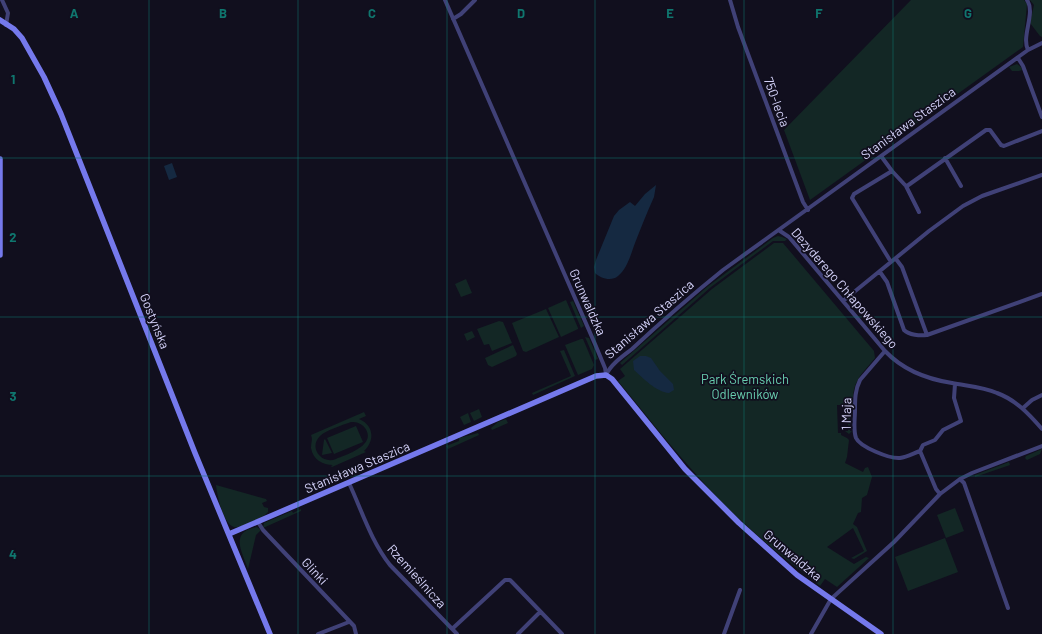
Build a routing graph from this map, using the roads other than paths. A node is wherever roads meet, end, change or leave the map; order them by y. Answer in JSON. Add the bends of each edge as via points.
{"nodes":[{"id":1,"x":2,"y":0,"type":"edge"},
{"id":2,"x":444,"y":0,"type":"edge"},
{"id":3,"x":475,"y":0,"type":"edge"},
{"id":4,"x":730,"y":0,"type":"edge"},
{"id":5,"x":1026,"y":0,"type":"edge"},
{"id":6,"x":454,"y":18,"type":"junction"},
{"id":7,"x":0,"y":20,"type":"edge"},
{"id":8,"x":3,"y":25,"type":"edge"},
{"id":9,"x":1042,"y":43,"type":"edge"},
{"id":10,"x":1028,"y":50,"type":"junction"},
{"id":11,"x":1018,"y":58,"type":"junction"},
{"id":12,"x":1042,"y":117,"type":"edge"},
{"id":13,"x":1042,"y":131,"type":"edge"},
{"id":14,"x":881,"y":156,"type":"junction"},
{"id":15,"x":945,"y":158,"type":"junction"},
{"id":16,"x":0,"y":159,"type":"edge"},
{"id":17,"x":892,"y":171,"type":"junction"},
{"id":18,"x":1042,"y":175,"type":"edge"},
{"id":19,"x":906,"y":186,"type":"junction"},
{"id":20,"x":961,"y":186,"type":"dead end"},
{"id":21,"x":808,"y":210,"type":"junction"},
{"id":22,"x":918,"y":212,"type":"dead end"},
{"id":23,"x":780,"y":231,"type":"junction"},
{"id":24,"x":0,"y":255,"type":"edge"},
{"id":25,"x":896,"y":259,"type":"junction"},
{"id":26,"x":891,"y":262,"type":"junction"},
{"id":27,"x":880,"y":272,"type":"junction"},
{"id":28,"x":1042,"y":294,"type":"edge"},
{"id":29,"x":843,"y":301,"type":"junction"},
{"id":30,"x":928,"y":336,"type":"junction"},
{"id":31,"x":885,"y":351,"type":"junction"},
{"id":32,"x":606,"y":375,"type":"junction"},
{"id":33,"x":955,"y":384,"type":"junction"},
{"id":34,"x":1042,"y":395,"type":"edge"},
{"id":35,"x":1023,"y":408,"type":"junction"},
{"id":36,"x":1042,"y":429,"type":"edge"},
{"id":37,"x":1042,"y":446,"type":"edge"},
{"id":38,"x":920,"y":451,"type":"junction"},
{"id":39,"x":960,"y":479,"type":"junction"},
{"id":40,"x":349,"y":483,"type":"junction"},
{"id":41,"x":940,"y":494,"type":"junction"},
{"id":42,"x":258,"y":522,"type":"junction"},
{"id":43,"x":229,"y":534,"type":"junction"},
{"id":44,"x":740,"y":590,"type":"dead end"},
{"id":45,"x":831,"y":599,"type":"junction"},
{"id":46,"x":1008,"y":608,"type":"dead end"},
{"id":47,"x":540,"y":612,"type":"junction"},
{"id":48,"x":349,"y":622,"type":"junction"},
{"id":49,"x":452,"y":629,"type":"junction"},
{"id":50,"x":270,"y":634,"type":"edge"},
{"id":51,"x":318,"y":634,"type":"edge"},
{"id":52,"x":356,"y":634,"type":"edge"},
{"id":53,"x":457,"y":634,"type":"edge"},
{"id":54,"x":518,"y":634,"type":"edge"},
{"id":55,"x":562,"y":634,"type":"edge"},
{"id":56,"x":724,"y":634,"type":"edge"},
{"id":57,"x":811,"y":634,"type":"edge"},
{"id":58,"x":881,"y":634,"type":"edge"}],
"edges":[{"from":1,"to":8,"type":"street","via":[[8,13]]},
{"from":2,"to":6,"type":"street","name":"Grunwaldzka"},
{"from":3,"to":6,"type":"street"},
{"from":4,"to":21,"type":"street","name":"750-lecia"},
{"from":5,"to":10,"type":"street","via":[[1030,6],[1026,41]]},
{"from":6,"to":32,"type":"street","name":"Grunwaldzka"},
{"from":7,"to":8,"type":"main road","name":"Gostyńska"},
{"from":8,"to":43,"type":"main road","name":"Gostyńska","via":[[17,31],[57,104]]},
{"from":9,"to":10,"type":"street","name":"Stanisława Staszica"},
{"from":10,"to":11,"type":"street","name":"Stanisława Staszica"},
{"from":11,"to":12,"type":"street"},
{"from":11,"to":14,"type":"street","name":"Stanisława Staszica"},
{"from":13,"to":15,"type":"street","via":[[1004,146],[990,130],[986,130]]},
{"from":14,"to":17,"type":"street"},
{"from":14,"to":21,"type":"street","name":"Stanisława Staszica"},
{"from":15,"to":19,"type":"street"},
{"from":15,"to":20,"type":"street"},
{"from":16,"to":24,"type":"main road"},
{"from":17,"to":19,"type":"street"},
{"from":17,"to":26,"type":"street","via":[[854,194],[852,198]]},
{"from":18,"to":25,"type":"street","via":[[986,194],[966,204]]},
{"from":19,"to":22,"type":"street"},
{"from":21,"to":23,"type":"street","name":"Stanisława Staszica"},
{"from":23,"to":29,"type":"street","name":"Dezyderego Chłapowskiego","via":[[789,237]]},
{"from":23,"to":32,"type":"street","name":"Stanisława Staszica","via":[[700,289],[609,369]]},
{"from":25,"to":26,"type":"street"},
{"from":25,"to":30,"type":"street","via":[[902,267]]},
{"from":26,"to":27,"type":"street"},
{"from":27,"to":29,"type":"street"},
{"from":27,"to":30,"type":"street","via":[[904,330],[910,334]]},
{"from":28,"to":30,"type":"street"},
{"from":29,"to":31,"type":"street","name":"Dezyderego Chłapowskiego"},
{"from":31,"to":33,"type":"street","name":"Dezyderego Chłapowskiego","via":[[917,374]]},
{"from":31,"to":38,"type":"street","name":"1 Maja","via":[[858,384],[854,418],[856,440],[868,449],[892,458],[902,458]]},
{"from":32,"to":40,"type":"main road","name":"Stanisława Staszica","via":[[596,376]]},
{"from":32,"to":45,"type":"main road","name":"Grunwaldzka","via":[[714,500],[797,575]]},
{"from":33,"to":35,"type":"street","name":"Dezyderego Chłapowskiego","via":[[998,393]]},
{"from":33,"to":38,"type":"street","name":"1 Maja","via":[[954,398],[961,421],[943,430],[935,440],[923,445]]},
{"from":34,"to":35,"type":"street"},
{"from":35,"to":36,"type":"street","name":"Dezyderego Chłapowskiego"},
{"from":37,"to":39,"type":"street"},
{"from":38,"to":41,"type":"street"},
{"from":39,"to":41,"type":"street"},
{"from":39,"to":46,"type":"street","via":[[964,484]]},
{"from":40,"to":42,"type":"main road","name":"Stanisława Staszica"},
{"from":40,"to":49,"type":"street","name":"Rzemieślnicza","via":[[382,555]]},
{"from":41,"to":45,"type":"street","via":[[894,542]]},
{"from":42,"to":43,"type":"main road","name":"Stanisława Staszica"},
{"from":42,"to":48,"type":"street","name":"Glinki"},
{"from":43,"to":50,"type":"main road","name":"Gostyńska"},
{"from":44,"to":56,"type":"street"},
{"from":45,"to":57,"type":"street"},
{"from":45,"to":58,"type":"main road","name":"Grunwaldzka"},
{"from":47,"to":49,"type":"street","via":[[510,580],[505,580]]},
{"from":47,"to":54,"type":"street"},
{"from":47,"to":55,"type":"street"},
{"from":48,"to":51,"type":"street"},
{"from":48,"to":52,"type":"street","name":"Glinki","via":[[354,626]]},
{"from":49,"to":53,"type":"street","name":"Rzemieślnicza"}]}
